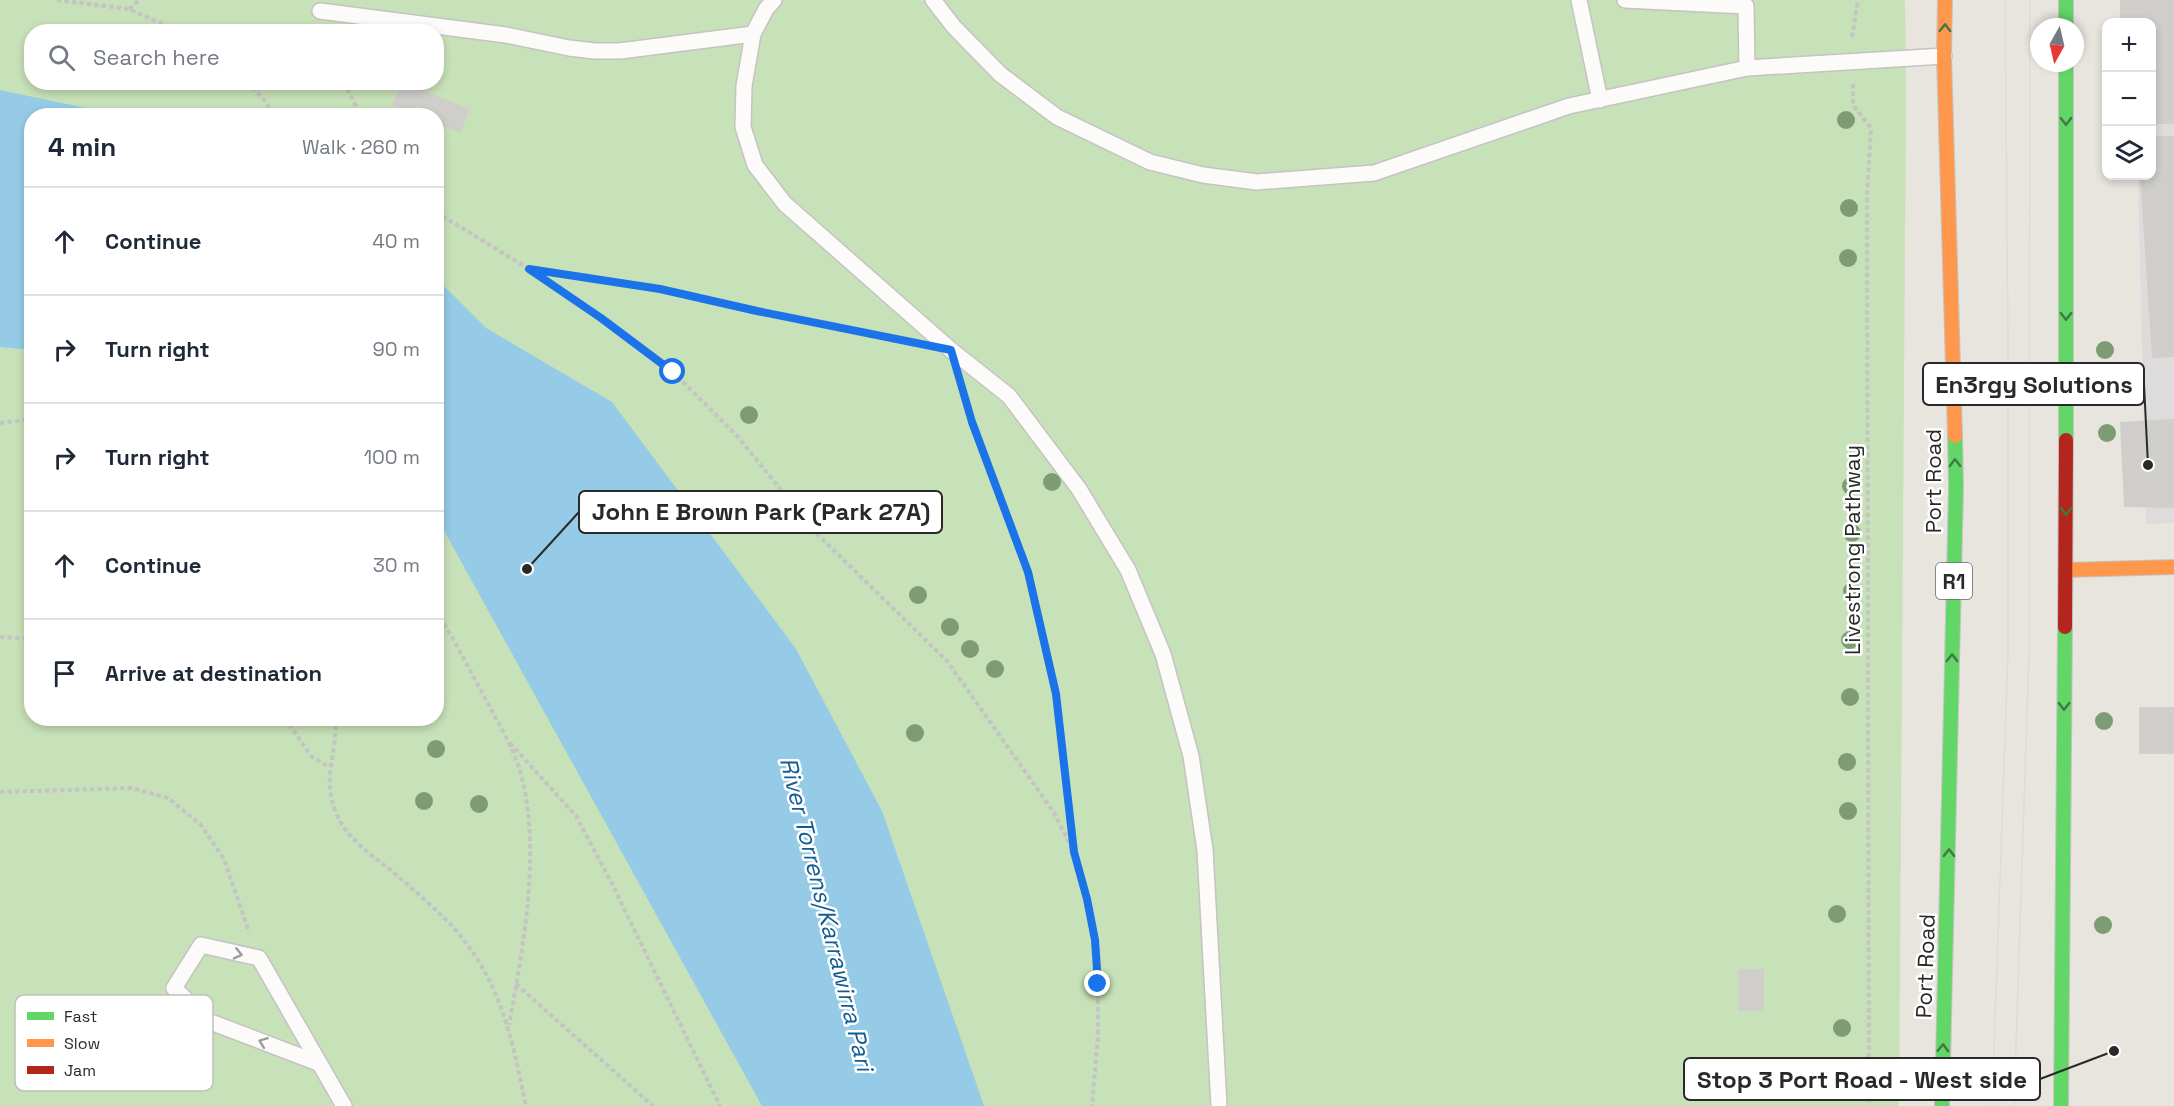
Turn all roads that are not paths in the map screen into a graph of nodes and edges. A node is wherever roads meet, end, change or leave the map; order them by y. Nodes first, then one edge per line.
1 (774, 0) edge
2 (933, 0) edge
3 (1579, 0) edge
4 (1625, 0) edge
5 (1945, 0) edge
6 (2066, 0) edge
7 (320, 10) dead end
8 (2066, 18) edge
9 (424, 24) edge
10 (444, 27) edge
11 (753, 34) junction
12 (1944, 57) junction
13 (1747, 68) junction
14 (2066, 72) edge
15 (1600, 100) junction
16 (2174, 567) edge
17 (2066, 570) junction
18 (181, 995) edge
19 (213, 1023) edge
20 (318, 1063) junction
21 (344, 1106) edge
22 (1219, 1106) edge
23 (1942, 1106) edge
24 (2061, 1106) edge

1 - 11 lane
2 - 15 lane
3 - 15 lane
4 - 13 lane
12 -> 5 main road, Port Road / R1
6 - 8 main road
7 - 9 lane
10 - 11 lane
11 - 22 lane
12 - 13 lane
23 -> 12 main road, Port Road / R1
13 - 15 lane
14 -> 17 main road
16 - 17 main road
17 -> 24 main road
18 -> 20 lane
20 -> 19 lane
20 - 21 lane

